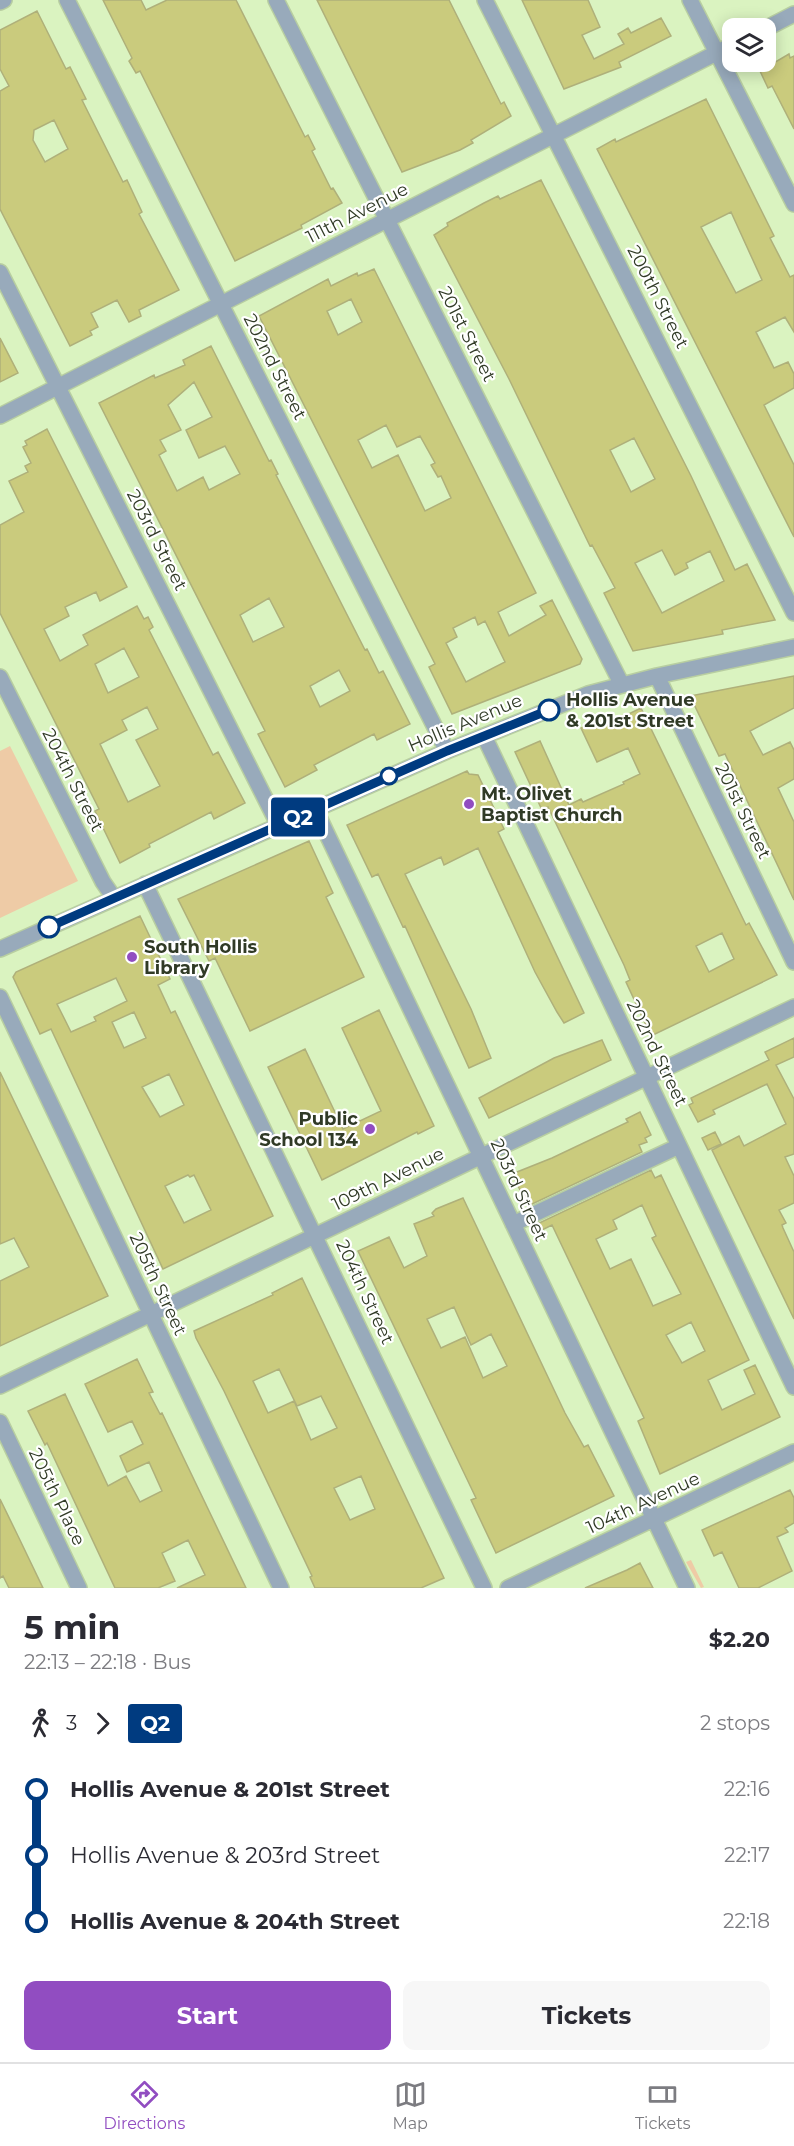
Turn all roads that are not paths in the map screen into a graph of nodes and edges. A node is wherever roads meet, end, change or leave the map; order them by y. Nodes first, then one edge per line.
1 (67, 0) edge
2 (276, 0) edge
3 (485, 0) edge
4 (690, 0) edge
5 (794, 14) edge
6 (776, 23) edge
7 (722, 50) edge
8 (717, 53) junction
9 (554, 135) junction
10 (794, 204) edge
11 (388, 220) junction
12 (0, 272) edge
13 (221, 305) junction
14 (58, 387) junction
15 (0, 416) edge
16 (794, 613) edge
17 (794, 647) edge
18 (657, 676) junction
19 (0, 678) edge
20 (622, 685) junction
21 (484, 736) junction
22 (447, 751) junction
23 (315, 809) junction
24 (279, 826) junction
25 (146, 885) junction
26 (114, 898) junction
27 (0, 949) edge
28 (794, 962) edge
29 (0, 997) edge
30 (794, 1007) edge
31 (646, 1076) junction
32 (680, 1146) junction
33 (480, 1155) junction
34 (513, 1224) junction
35 (316, 1235) junction
36 (150, 1313) junction
37 (0, 1386) edge
38 (794, 1387) edge
39 (0, 1422) edge
40 (794, 1452) edge
41 (654, 1520) junction
42 (79, 1588) edge
43 (281, 1588) edge
44 (484, 1588) edge
45 (508, 1588) edge
46 (687, 1588) edge

1 - 13 street, 202nd Street
2 - 11 street, 201st Street
3 - 9 street, 200th Street
4 - 8 street
5 - 6 street
7 - 8 street, 111th Avenue
8 - 9 street, 111th Avenue
8 - 10 street
9 - 11 street, 111th Avenue
9 - 16 street, 200th Street
11 - 13 street, 111th Avenue
11 - 20 street, 201st Street
12 - 14 street, 203rd Street
13 - 14 street, 111th Avenue
13 - 22 street, 202nd Street
14 - 15 street, 111th Avenue
14 - 24 street, 203rd Street
17 - 18 street, Hollis Avenue
18 - 20 street, Hollis Avenue
18 - 28 street, 201st Street
19 - 26 street, 204th Street
20 - 21 street, Hollis Avenue
21 - 22 street, Hollis Avenue
21 - 31 street, 202nd Street
22 - 23 street, Hollis Avenue
23 - 24 street, Hollis Avenue
23 - 33 street, 203rd Street
24 - 25 street, Hollis Avenue
25 - 26 street, Hollis Avenue
25 - 35 street, 204th Street
26 - 27 street, Hollis Avenue
29 - 36 street, 205th Street
30 - 31 street, 109th Avenue
31 - 32 street, 202nd Street
31 - 33 street, 109th Avenue
32 - 34 street
32 - 38 street, 202nd Street
33 - 34 street, 203rd Street
33 - 35 street, 109th Avenue
34 - 41 street, 203rd Street
35 - 36 street, 109th Avenue
35 - 44 street, 204th Street
36 - 37 street, 109th Avenue
36 - 43 street, 205th Street
39 - 42 street, 205th Place
40 - 41 street, 104th Avenue
41 - 45 street, 104th Avenue
41 - 46 street, 203rd Street

